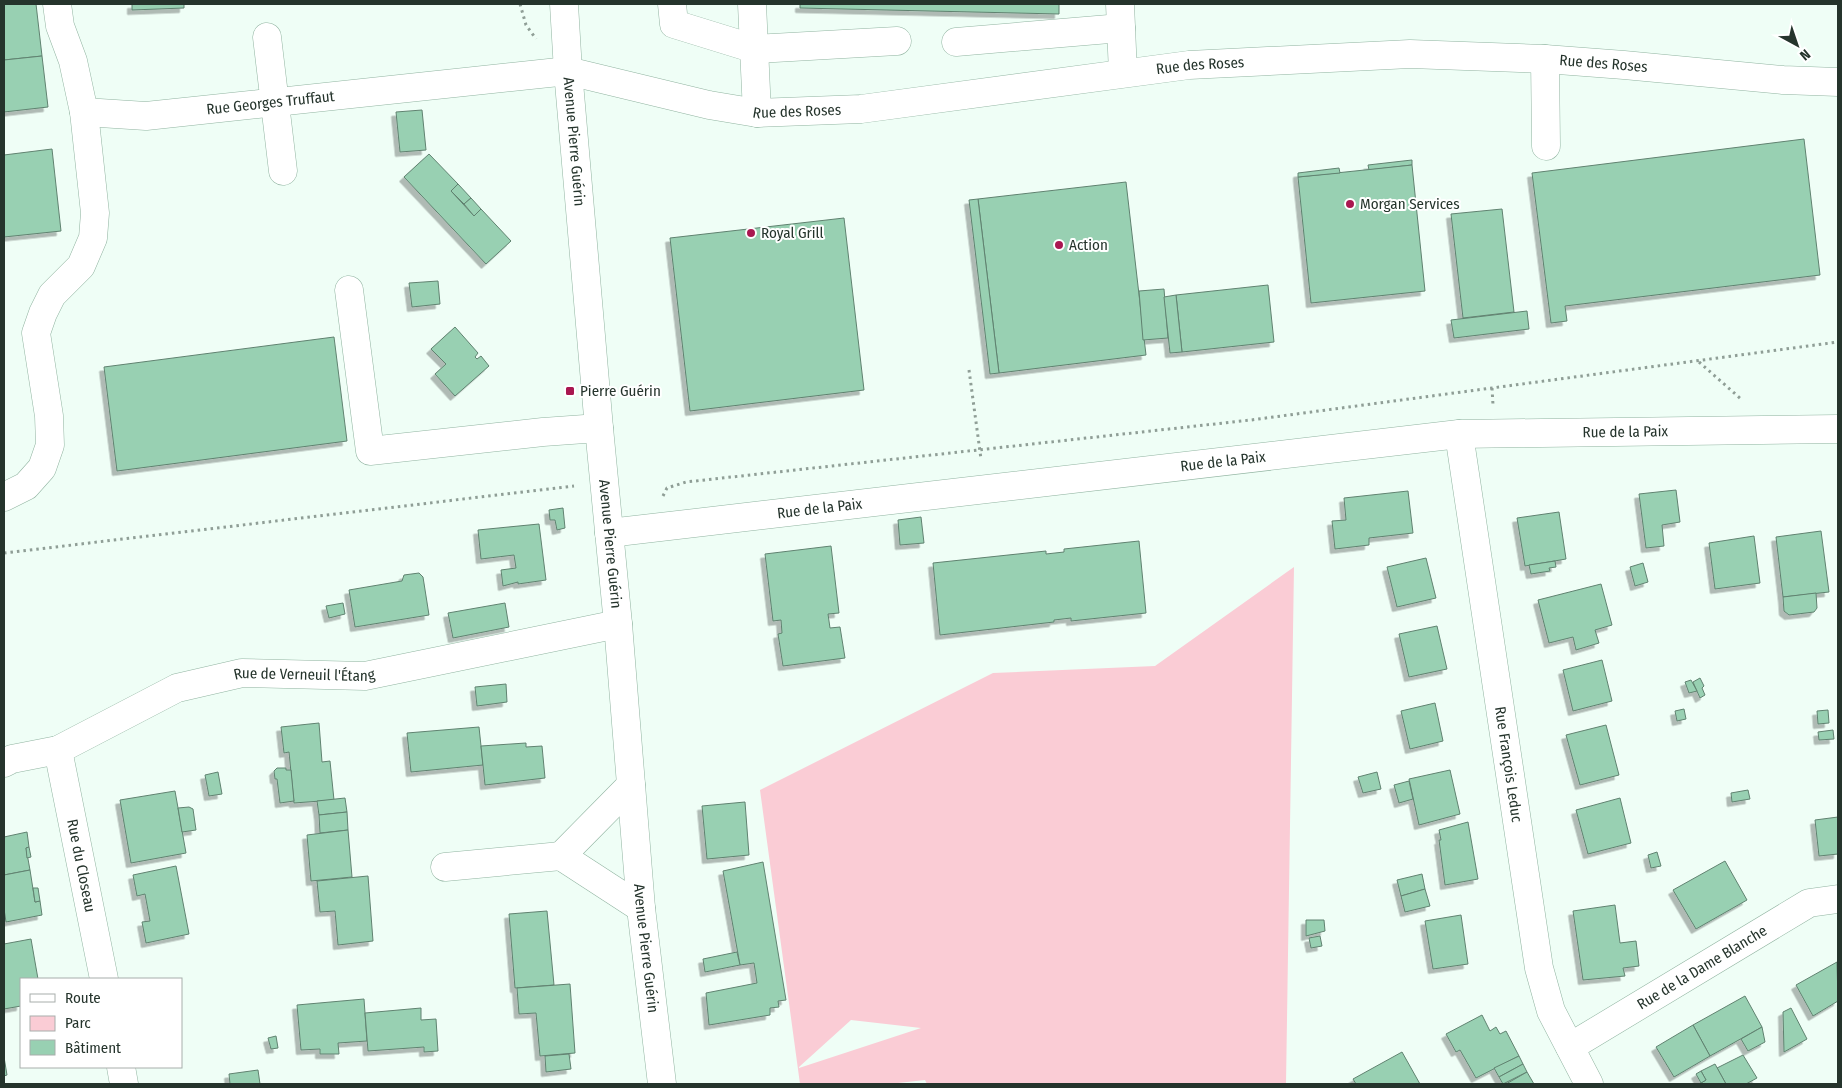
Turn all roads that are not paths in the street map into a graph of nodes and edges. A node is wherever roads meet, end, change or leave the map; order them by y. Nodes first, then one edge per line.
1 (57, 4) edge
2 (564, 4) edge
3 (672, 4) edge
4 (752, 4) edge
5 (1120, 16) edge
6 (267, 37) dead end
7 (897, 40) dead end
8 (956, 42) dead end
9 (754, 50) junction
10 (1545, 59) junction
11 (568, 71) junction
12 (1123, 73) junction
13 (1838, 82) edge
14 (275, 103) junction
15 (84, 112) junction
16 (757, 113) junction
17 (1546, 146) dead end
18 (282, 171) dead end
19 (349, 290) dead end
20 (599, 428) junction
21 (1838, 429) edge
22 (1459, 434) junction
23 (4, 497) edge
24 (609, 533) junction
25 (618, 624) junction
26 (58, 750) junction
27 (4, 763) edge
28 (631, 785) junction
29 (561, 856) junction
30 (445, 867) dead end
31 (1838, 899) edge
32 (641, 908) junction
33 (104, 978) edge
34 (1570, 1047) junction
35 (121, 1068) edge
36 (124, 1084) edge
37 (662, 1084) edge
38 (1589, 1084) edge

1 - 15 street
2 - 11 street, Avenue Pierre Guérin
3 - 9 street
4 - 9 street
5 - 8 street
5 - 12 street
6 - 14 street
7 - 9 street
9 - 16 street
10 - 12 street, Rue des Roses
10 - 13 street, Rue des Roses
10 - 17 street
11 - 14 street, Rue Georges Truffaut
11 - 16 street, Rue des Roses
11 - 20 street, Avenue Pierre Guérin
12 - 16 street, Rue des Roses
14 - 15 street, Rue Georges Truffaut
14 - 18 street
15 - 23 street
19 - 20 street
20 - 24 street, Avenue Pierre Guérin
21 - 22 street, Rue de la Paix
22 - 24 street, Rue de la Paix
22 - 34 street, Rue François Leduc
24 - 25 street, Avenue Pierre Guérin
25 - 26 street, Rue de Verneuil l'Étang
25 - 28 street, Avenue Pierre Guérin
26 - 27 street, Rue de Verneuil l'Étang
26 - 33 street, Rue du Closeau
28 - 29 street
28 - 32 street, Avenue Pierre Guérin
29 - 30 street
29 - 32 street
31 - 34 street, Rue de la Dame Blanche
32 - 37 street, Avenue Pierre Guérin
34 - 38 street, Rue François Leduc
35 - 36 street

